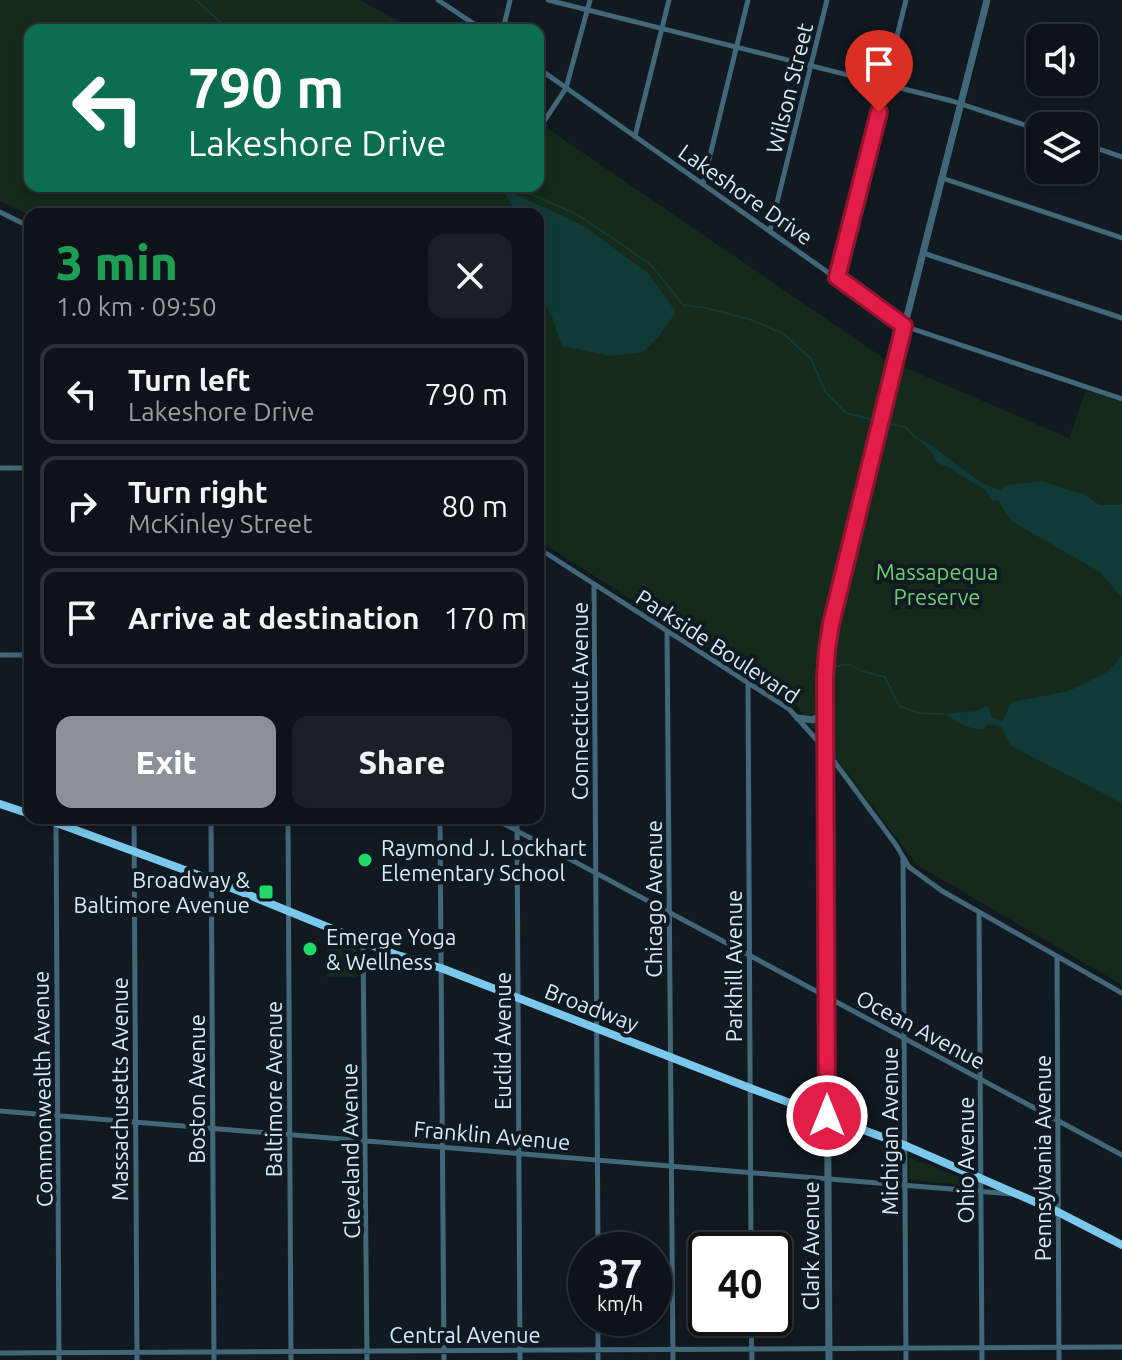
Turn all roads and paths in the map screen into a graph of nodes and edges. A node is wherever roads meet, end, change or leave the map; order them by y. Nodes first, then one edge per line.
1 (438, 0) edge
2 (510, 0) edge
3 (548, 0) edge
4 (590, 0) edge
5 (669, 0) edge
6 (748, 0) edge
7 (827, 0) edge
8 (906, 0) edge
9 (987, 0) edge
10 (587, 10) junction
11 (474, 24) edge
12 (504, 24) edge
13 (662, 28) junction
14 (736, 47) junction
15 (811, 65) junction
16 (544, 72) edge
17 (885, 84) junction
18 (566, 88) junction
19 (961, 104) junction
20 (545, 120) dead end
21 (1026, 125) edge
22 (635, 136) junction
23 (1098, 149) edge
24 (1122, 157) edge
25 (942, 178) junction
26 (703, 184) junction
27 (0, 212) edge
28 (24, 224) edge
29 (770, 231) junction
30 (1122, 238) edge
31 (923, 253) junction
32 (837, 277) junction
33 (1122, 318) edge
34 (904, 326) junction
35 (1122, 399) edge
36 (0, 468) edge
37 (24, 468) edge
38 (544, 552) edge
39 (594, 584) junction
40 (667, 631) junction
41 (0, 655) edge
42 (24, 655) edge
43 (748, 683) junction
44 (825, 713) junction
45 (798, 718) junction
46 (825, 749) junction
47 (0, 804) edge
48 (24, 812) edge
49 (56, 824) edge
50 (66, 824) edge
51 (134, 824) edge
52 (211, 824) edge
53 (288, 824) edge
54 (440, 824) edge
55 (504, 824) edge
56 (517, 824) edge
57 (517, 831) junction
58 (134, 850) junction
59 (903, 855) junction
60 (596, 873) junction
61 (212, 880) junction
62 (288, 911) junction
63 (979, 912) junction
64 (669, 914) junction
65 (363, 942) junction
66 (749, 955) junction
67 (1057, 956) junction
68 (441, 968) junction
69 (1122, 993) edge
70 (827, 997) junction
71 (518, 998) junction
72 (597, 1027) junction
73 (905, 1039) junction
74 (671, 1057) junction
75 (980, 1080) junction
76 (750, 1088) junction
77 (0, 1111) edge
78 (827, 1116) junction
79 (58, 1117) junction
80 (1059, 1121) junction
81 (136, 1123) junction
82 (213, 1129) junction
83 (289, 1135) junction
84 (367, 1141) junction
85 (904, 1145) junction
86 (442, 1147) junction
87 (519, 1153) junction
88 (1122, 1155) edge
89 (597, 1160) junction
90 (671, 1166) junction
91 (751, 1172) junction
92 (828, 1179) junction
93 (981, 1179) junction
94 (904, 1185) junction
95 (981, 1191) junction
96 (1018, 1195) junction
97 (1058, 1212) junction
98 (598, 1232) edge
99 (751, 1232) edge
100 (1122, 1245) edge
101 (598, 1336) edge
102 (752, 1336) edge
103 (1059, 1347) junction
104 (1122, 1347) edge
105 (828, 1348) junction
106 (905, 1348) junction
107 (982, 1348) junction
108 (673, 1349) junction
109 (752, 1349) junction
110 (520, 1350) junction
111 (598, 1350) junction
112 (291, 1351) junction
113 (367, 1351) junction
114 (444, 1351) junction
115 (137, 1352) junction
116 (214, 1352) junction
117 (0, 1353) edge
118 (59, 1356) edge
119 (137, 1360) edge
120 (214, 1360) edge
121 (291, 1360) edge
122 (367, 1360) edge
123 (444, 1360) edge
124 (520, 1360) edge
125 (598, 1360) edge
126 (673, 1360) edge
127 (752, 1360) edge
128 (829, 1360) edge
129 (906, 1360) edge
130 (982, 1360) edge
131 (1059, 1360) edge

1 - 11 street
2 - 12 street
3 - 10 street
4 - 10 street
5 - 13 street
6 - 14 street
7 - 15 street, Wilson Street
8 - 17 street
9 - 19 street, Clark Avenue
10 - 13 street
10 - 18 street
13 - 14 street
13 - 22 street
14 - 15 street
14 - 26 street
15 - 17 street
15 - 29 street, Wilson Street
16 - 18 street, Lakeshore Drive
17 - 19 street
17 - 32 street
18 - 20 street
18 - 22 street, Lakeshore Drive
19 - 21 street
19 - 25 street, Clark Avenue
22 - 26 street, Lakeshore Drive
23 - 24 street
25 - 30 street
25 - 31 street, Clark Avenue
26 - 29 street, Lakeshore Drive
27 - 28 street
29 - 32 street, Lakeshore Drive
31 - 33 street
31 - 34 street, Clark Avenue
32 - 34 street, Lakeshore Drive
34 - 35 street, Lakeshore Drive
34 - 44 street, Clark Avenue
36 - 37 street
38 - 39 street, Parkside Boulevard
39 - 40 street, Parkside Boulevard
39 - 60 street, Connecticut Avenue
40 - 43 street, Parkside Boulevard
40 - 64 street, Chicago Avenue
41 - 42 street
43 - 45 street, Parkside Boulevard
43 - 66 street, Parkhill Avenue
44 - 45 street
44 - 46 street, Clark Avenue
45 - 46 street, Parkside Boulevard
46 - 59 street, Parkside Boulevard
46 - 70 street, Clark Avenue
47 - 48 main road
49 - 79 street, Commonwealth Avenue
50 - 58 main road, Broadway
51 - 58 street, Massachusetts Avenue
52 - 61 street, Boston Avenue
53 - 62 street, Baltimore Avenue
54 - 68 street
55 - 57 street, Ocean Avenue
56 - 57 street, Euclid Avenue
57 - 60 street, Ocean Avenue
57 - 71 street, Euclid Avenue
58 - 61 main road, Broadway
58 - 81 street, Massachusetts Avenue
59 - 63 street, Parkside Boulevard
59 - 73 street, Michigan Avenue
60 - 64 street, Ocean Avenue
60 - 72 street, Connecticut Avenue
61 - 62 main road, Broadway
61 - 82 street, Boston Avenue
62 - 65 main road, Broadway
62 - 83 street, Baltimore Avenue
63 - 67 street, Parkside Boulevard
63 - 75 street, Ohio Avenue
64 - 66 street, Ocean Avenue
64 - 74 street, Chicago Avenue
65 - 68 main road, Broadway
65 - 84 street, Cleveland Avenue
66 - 70 street, Ocean Avenue
66 - 76 street, Parkhill Avenue
67 - 69 street, Parkside Boulevard
67 - 80 street, Pennsylvania Avenue
68 - 71 main road, Broadway
68 - 86 street
70 - 73 street, Ocean Avenue
70 - 78 street, Clark Avenue
71 - 72 main road, Broadway
71 - 87 street, Euclid Avenue
72 - 74 main road, Broadway
72 - 89 street, Connecticut Avenue
73 - 75 street, Ocean Avenue
73 - 85 street, Michigan Avenue
74 - 76 main road, Broadway
74 - 90 street, Chicago Avenue
75 - 80 street, Ocean Avenue
75 - 93 street, Ohio Avenue
76 - 78 main road, Broadway
76 - 91 street, Parkhill Avenue
77 - 79 street, Franklin Avenue
78 - 85 main road, Broadway
78 - 92 street, Clark Avenue
79 - 81 street, Franklin Avenue
79 - 118 street, Commonwealth Avenue
80 - 88 street, Ocean Avenue
80 - 97 street, Pennsylvania Avenue
81 - 82 street, Franklin Avenue
81 - 115 street, Massachusetts Avenue
82 - 83 street, Franklin Avenue
82 - 116 street, Boston Avenue
83 - 84 street, Franklin Avenue
83 - 112 street, Baltimore Avenue
84 - 86 street, Franklin Avenue
84 - 113 street, Cleveland Avenue
85 - 93 main road, Broadway
85 - 94 street, Michigan Avenue
86 - 87 street, Franklin Avenue
86 - 114 street
87 - 89 street, Franklin Avenue
87 - 110 street, Euclid Avenue
89 - 90 street, Franklin Avenue
89 - 98 street, Connecticut Avenue
90 - 91 street, Franklin Avenue
90 - 108 street, Chicago Avenue
91 - 92 street, Franklin Avenue
91 - 99 street, Parkhill Avenue
92 - 94 street, Franklin Avenue
92 - 105 street, Clark Avenue
93 - 95 street, Ohio Avenue
93 - 96 main road, Broadway
94 - 95 street, Franklin Avenue
94 - 106 street, Michigan Avenue
95 - 96 street, Franklin Avenue
95 - 107 street, Ohio Avenue
96 - 97 main road, Broadway
97 - 100 main road, Broadway
97 - 103 street, Pennsylvania Avenue
101 - 111 street
102 - 109 street
103 - 104 street, Central Avenue
103 - 107 street, Central Avenue
103 - 131 street, Pennsylvania Avenue
105 - 106 street, Central Avenue
105 - 109 street, Central Avenue
105 - 128 street, Clark Avenue
106 - 107 street, Central Avenue
106 - 129 street, Michigan Avenue
107 - 130 street, Ohio Avenue
108 - 109 street, Central Avenue
108 - 111 street, Central Avenue
108 - 126 street, Chicago Avenue
109 - 127 street
110 - 111 street, Central Avenue
110 - 114 street, Central Avenue
110 - 124 street, Euclid Avenue
111 - 125 street
112 - 113 street, Central Avenue
112 - 116 street, Central Avenue
112 - 121 street, Baltimore Avenue
113 - 114 street, Central Avenue
113 - 122 street, Cleveland Avenue
114 - 123 street
115 - 116 street, Central Avenue
115 - 118 street, Central Avenue
115 - 119 street, Massachusetts Avenue
116 - 120 street, Boston Avenue
117 - 118 street, Central Avenue

